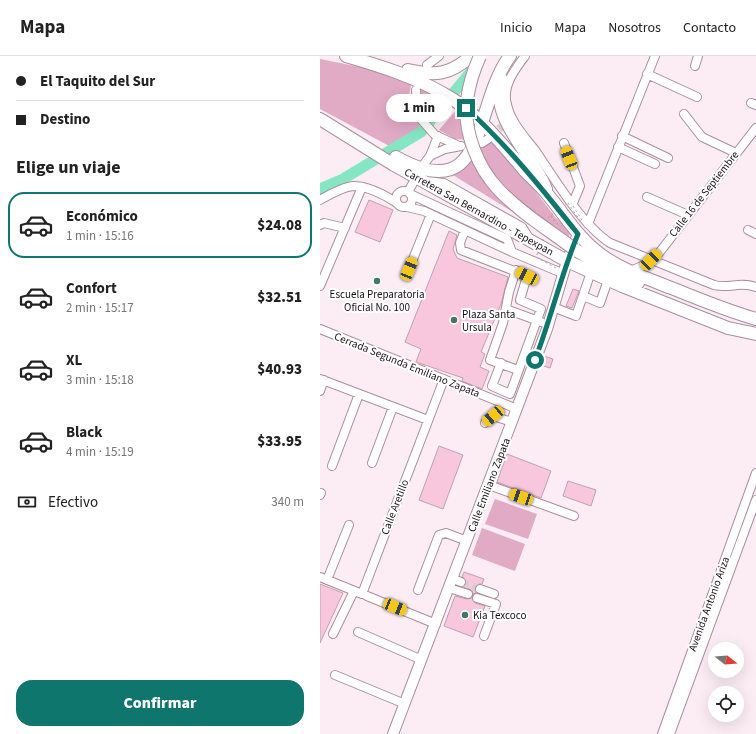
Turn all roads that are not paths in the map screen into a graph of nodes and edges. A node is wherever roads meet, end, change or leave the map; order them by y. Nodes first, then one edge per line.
1 (346, 56) edge
2 (439, 56) edge
3 (471, 56) edge
4 (480, 56) edge
5 (511, 56) edge
6 (525, 56) edge
7 (654, 56) edge
8 (698, 56) edge
9 (427, 65) dead end
10 (381, 66) junction
11 (695, 66) dead end
12 (647, 74) junction
13 (416, 90) dead end
14 (696, 97) dead end
15 (684, 114) dead end
16 (320, 119) edge
17 (481, 122) junction
18 (756, 128) edge
19 (436, 135) junction
20 (622, 136) junction
21 (753, 138) edge
22 (564, 143) dead end
23 (618, 147) junction
24 (736, 153) junction
25 (430, 156) junction
26 (668, 158) dead end
27 (398, 163) junction
28 (424, 164) dead end
29 (655, 164) dead end
30 (416, 181) junction
31 (362, 187) junction
32 (378, 193) junction
33 (408, 194) junction
34 (548, 194) junction
35 (648, 197) dead end
36 (320, 200) edge
37 (397, 203) junction
38 (573, 203) junction
39 (407, 207) junction
40 (427, 213) junction
41 (688, 215) junction
42 (461, 218) junction
43 (588, 224) junction
44 (320, 225) edge
45 (345, 228) junction
46 (461, 228) junction
47 (748, 230) dead end
48 (578, 234) junction
49 (756, 234) edge
50 (512, 252) junction
51 (651, 260) junction
52 (567, 261) junction
53 (409, 269) dead end
54 (516, 270) junction
55 (630, 271) junction
56 (591, 272) junction
57 (564, 274) junction
58 (608, 280) junction
59 (320, 286) edge
60 (756, 287) edge
61 (583, 296) junction
62 (552, 307) junction
63 (506, 309) junction
64 (756, 319) edge
65 (537, 321) junction
66 (548, 325) junction
67 (756, 327) edge
68 (320, 329) edge
69 (756, 334) edge
70 (501, 364) junction
71 (517, 373) junction
72 (322, 380) edge
73 (444, 380) junction
74 (528, 380) junction
75 (320, 391) edge
76 (359, 394) junction
77 (393, 407) junction
78 (517, 409) junction
79 (428, 420) junction
80 (512, 422) junction
81 (485, 423) dead end
82 (372, 463) dead end
83 (332, 466) dead end
84 (756, 473) edge
85 (489, 485) junction
86 (752, 494) edge
87 (756, 500) edge
88 (574, 516) dead end
89 (348, 525) dead end
90 (467, 541) junction
91 (323, 579) edge
92 (454, 583) junction
93 (480, 589) tunnel mouth
94 (418, 590) dead end
95 (361, 594) junction
96 (468, 594) dead end
97 (494, 594) dead end
98 (477, 598) tunnel mouth
99 (436, 624) junction
100 (358, 632) dead end
101 (333, 634) dead end
102 (484, 636) dead end
103 (422, 660) junction
104 (335, 675) dead end
105 (405, 704) junction
106 (394, 734) edge
107 (662, 734) edge
108 (670, 734) edge

1 - 10 highway
2 - 9 street
3 - 10 highway
4 - 67 highway, bridge
5 - 17 highway
5 - 34 highway
6 - 38 street
7 - 12 street
8 - 11 street
10 - 17 highway
12 - 14 street
12 - 20 street
13 - 19 street
15 - 24 street
16 - 27 highway, Carretera San Bernardino - Tepexpan
17 - 27 highway
17 - 34 highway
18 - 21 street, Calle 16 de Septiembre
19 - 25 street
19 - 25 street
20 - 23 street
20 - 26 street
21 - 24 street, Calle 16 de Septiembre
22 - 38 street
23 - 29 street
23 - 43 street
24 - 41 street, Calle 16 de Septiembre
25 - 28 street
27 - 30 highway, Carretera San Bernardino - Tepexpan
30 - 33 street
30 - 52 highway, Carretera San Bernardino - Tepexpan
31 - 32 street
31 - 36 street
31 - 45 street
32 - 33 street
32 - 37 street
33 - 37 street
33 - 39 street
33 - 40 street
33 - 42 street
34 - 48 highway
35 - 41 street
37 - 39 street
38 - 43 street
39 - 40 street
40 - 46 street
40 - 53 street
41 - 51 street, Calle 16 de Septiembre
42 - 46 street
42 - 50 street
43 - 51 street
44 - 45 street
45 - 59 street
46 - 50 street
46 - 54 street
47 - 49 street
48 - 52 main road, Calle Emiliano Zapata
48 - 55 highway
50 - 57 street
51 - 55 street, Calle 16 de Septiembre
51 - 60 street
52 - 56 highway, Carretera San Bernardino - Tepexpan
52 - 57 main road, Calle Emiliano Zapata
54 - 63 street
54 - 65 street
55 - 64 highway
56 - 58 highway, Carretera San Bernardino - Tepexpan
56 - 61 street
57 - 62 main road, Calle Emiliano Zapata
58 - 61 street
58 - 69 highway, Carretera San Bernardino - Tepexpan
61 - 62 street
62 - 66 main road, Calle Emiliano Zapata
63 - 65 street
63 - 70 street
65 - 66 street
65 - 71 street
66 - 74 main road, Calle Emiliano Zapata
68 - 73 street, Cerrada Segunda Emiliano Zapata
70 - 71 street
70 - 71 street
71 - 74 street
72 - 75 street
72 - 76 street
73 - 78 street, Cerrada Segunda Emiliano Zapata
73 - 79 street, Calle Aretillo
74 - 78 main road, Calle Emiliano Zapata
76 - 77 street
76 - 83 street
77 - 79 street
77 - 82 street
78 - 80 main road, Calle Emiliano Zapata
79 - 95 street, Calle Aretillo
80 - 81 street
80 - 85 main road, Calle Emiliano Zapata
84 - 86 street, Avenida Antonio Ariza
85 - 88 street
85 - 90 main road, Calle Emiliano Zapata
86 - 107 street, Avenida Antonio Ariza
87 - 108 street, Avenida Antonio Ariza
89 - 91 street
90 - 92 main road, Calle Emiliano Zapata
90 - 94 street
91 - 95 street
92 - 96 street
92 - 99 main road, Calle Emiliano Zapata
93 - 97 street
95 - 99 street
95 - 101 street, Calle Aretillo
98 - 102 street
99 - 103 main road, Calle Emiliano Zapata
100 - 103 street
103 - 105 main road, Calle Emiliano Zapata
104 - 105 street
105 - 106 main road, Calle Emiliano Zapata

